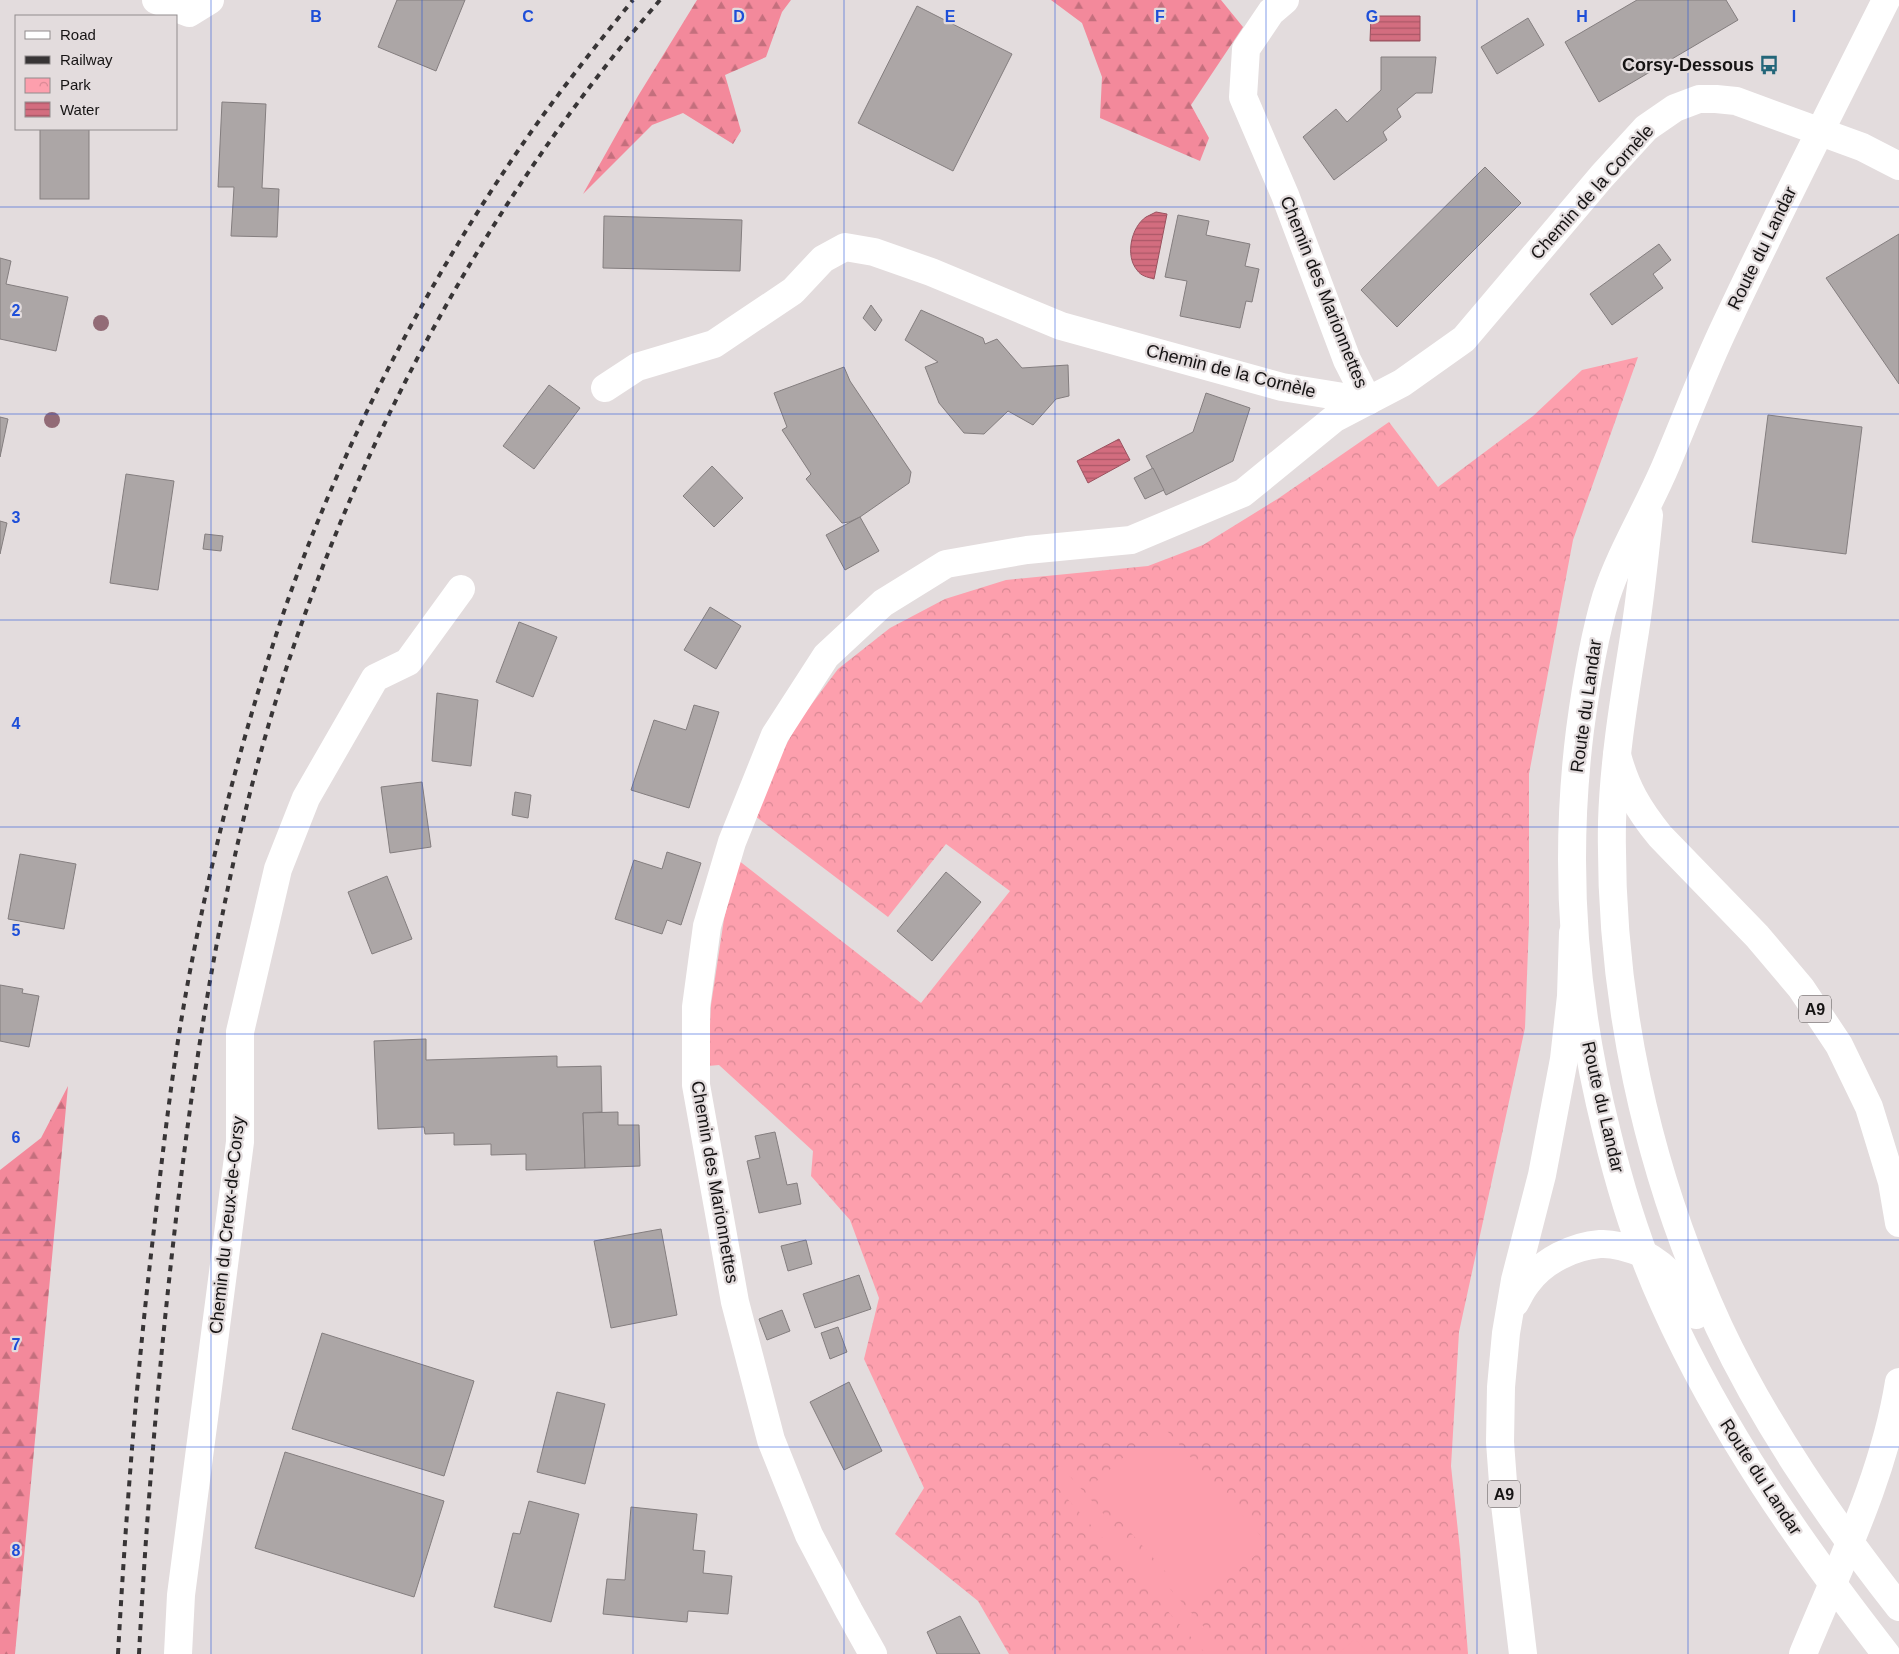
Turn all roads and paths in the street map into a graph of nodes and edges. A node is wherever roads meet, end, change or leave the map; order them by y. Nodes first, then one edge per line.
1 (156, 0) edge
2 (210, 0) edge
3 (1285, 0) edge
4 (1886, 0) edge
5 (1818, 132) junction
6 (1899, 166) edge
7 (605, 388) dead end
8 (1368, 400) junction
9 (1651, 501) junction
10 (460, 590) dead end
11 (1617, 754) junction
12 (1573, 933) junction
13 (1899, 1223) edge
14 (1642, 1253) junction
15 (1506, 1333) junction
16 (1899, 1382) edge
17 (1758, 1401) junction
18 (1899, 1606) edge
19 (178, 1654) edge
20 (874, 1654) edge
21 (1523, 1654) edge
22 (1803, 1654) edge
23 (1886, 1654) edge

1 - 2 main road
3 - 8 main road, Chemin des Marionnettes
4 - 5 main road, Route du Landar
5 - 6 main road, Chemin de la Cornèle
5 - 8 main road, Chemin de la Cornèle
5 - 9 main road, Route du Landar
7 - 8 main road, Chemin de la Cornèle
8 - 20 main road, Chemin des Marionnettes
9 - 11 main road, Route du Landar
9 - 12 main road, Route du Landar
10 - 19 main road, Chemin du Creux-de-Corsy
11 - 13 main road, A9
11 - 17 main road, Route du Landar
12 - 14 main road, Route du Landar
12 - 15 main road
14 - 15 main road, A9
14 - 17 main road
14 - 23 main road, Route du Landar
15 - 21 main road, A9
16 - 22 main road
17 - 18 main road, Route du Landar

